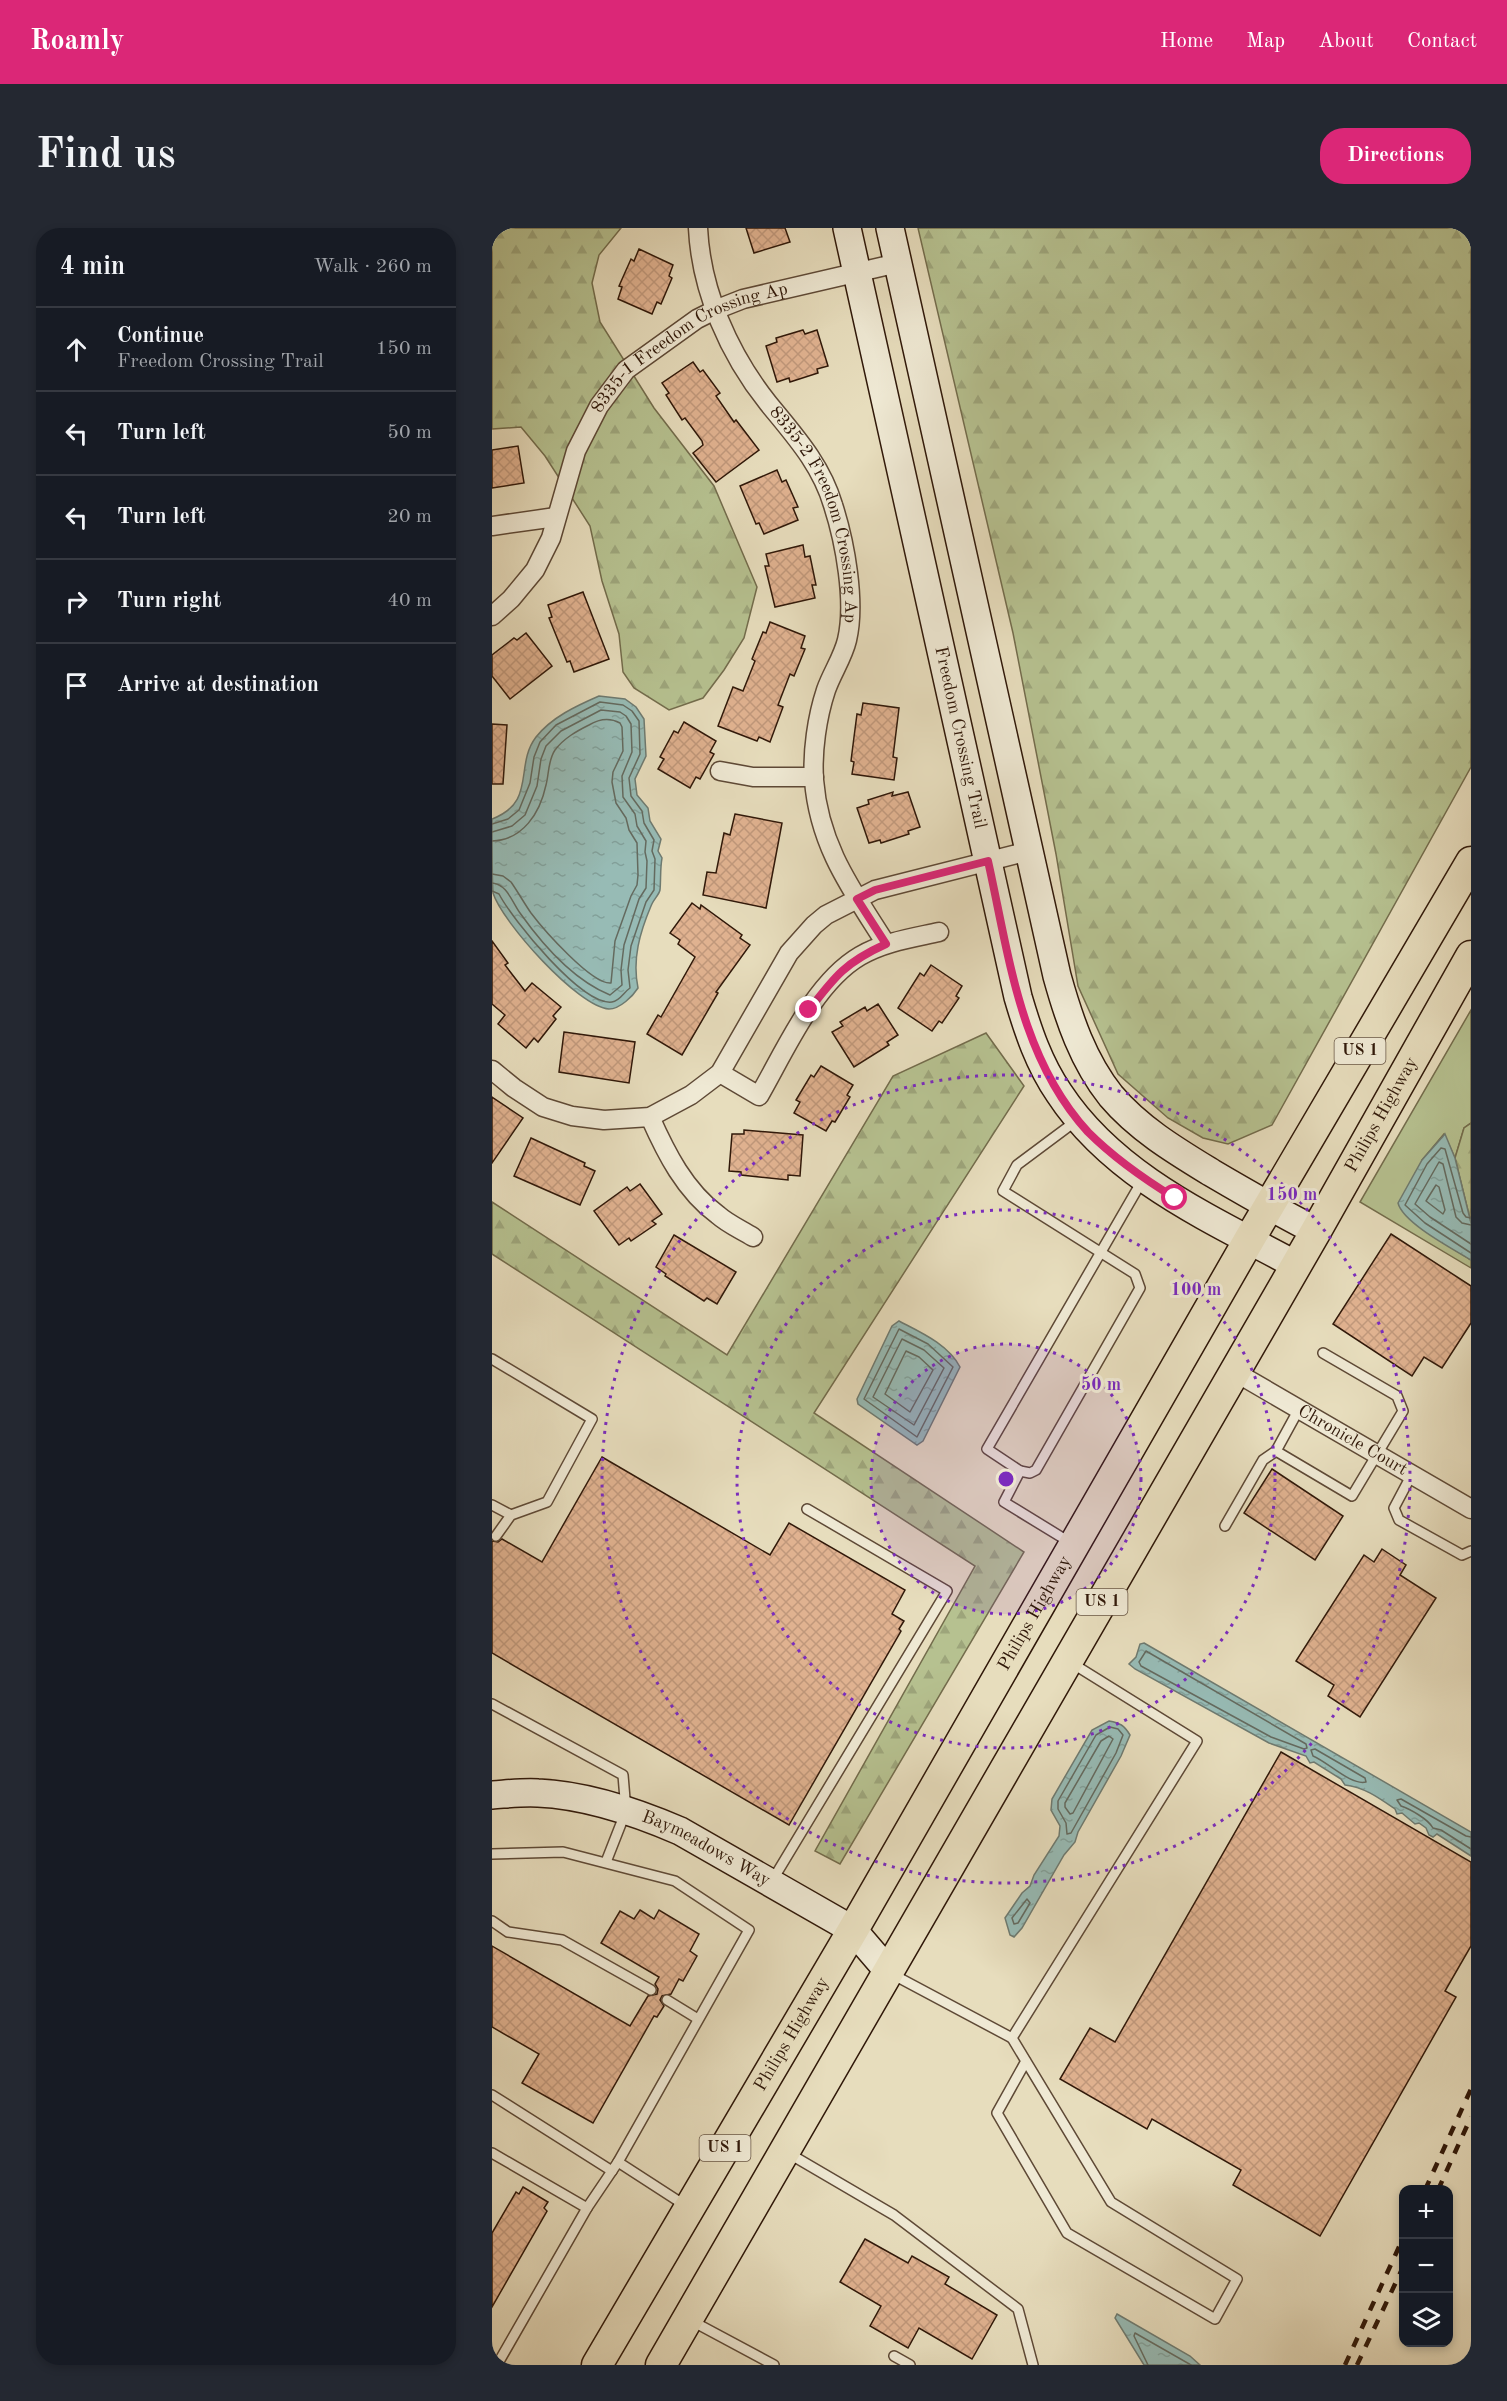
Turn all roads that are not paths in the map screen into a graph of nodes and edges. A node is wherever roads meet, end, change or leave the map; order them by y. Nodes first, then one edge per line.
1 (698, 228) edge
2 (847, 228) edge
3 (890, 228) edge
4 (898, 263) junction
5 (857, 273) junction
6 (715, 310) junction
7 (556, 517) junction
8 (492, 526) edge
9 (492, 616) edge
10 (720, 771) dead end
11 (814, 777) junction
12 (1029, 851) junction
13 (988, 861) junction
14 (1471, 862) edge
15 (857, 899) junction
16 (939, 932) dead end
17 (886, 944) junction
18 (1471, 956) edge
19 (492, 1070) edge
20 (720, 1073) junction
21 (1110, 1095) junction
22 (650, 1117) junction
23 (1078, 1120) junction
24 (1143, 1179) junction
25 (1269, 1206) junction
26 (1316, 1231) junction
27 (753, 1237) dead end
28 (1249, 1240) junction
29 (1100, 1250) junction
30 (1296, 1265) junction
31 (1323, 1353) dead end
32 (492, 1359) edge
33 (1235, 1372) junction
34 (1299, 1409) junction
35 (1276, 1451) junction
36 (1377, 1454) junction
37 (1020, 1471) junction
38 (1412, 1474) junction
39 (492, 1505) edge
40 (807, 1509) dead end
41 (1471, 1509) edge
42 (511, 1515) junction
43 (1225, 1527) dead end
44 (496, 1536) dead end
45 (1074, 1545) junction
46 (1467, 1553) edge
47 (1068, 1661) junction
48 (492, 1704) edge
49 (492, 1795) edge
50 (626, 1811) junction
51 (492, 1854) edge
52 (606, 1862) junction
53 (771, 1883) junction
54 (492, 1921) edge
55 (853, 1930) junction
56 (889, 1972) junction
57 (651, 1990) dead end
58 (667, 2000) dead end
59 (698, 2019) junction
60 (1012, 2038) junction
61 (1026, 2061) junction
62 (492, 2095) edge
63 (786, 2151) junction
64 (492, 2153) edge
65 (618, 2162) junction
66 (612, 2171) junction
67 (586, 2208) junction
68 (689, 2208) junction
69 (688, 2319) junction
70 (894, 2356) dead end
71 (496, 2365) edge
72 (597, 2365) edge
73 (661, 2365) edge
74 (774, 2365) edge
75 (910, 2365) edge
76 (1032, 2365) edge

1 - 6 street, 8335-2 Freedom Crossing Ap
2 - 5 street, Freedom Crossing Trail
3 - 4 street
4 - 5 street, 8335-1 Freedom Crossing Ap
4 - 12 street
5 - 6 street, 8335-1 Freedom Crossing Ap
5 - 13 street, Freedom Crossing Trail
6 - 7 street, 8335-1 Freedom Crossing Ap
6 - 11 street, 8335-2 Freedom Crossing Ap
7 - 8 street
7 - 9 street, 8335-1 Freedom Crossing Ap
10 - 11 street
11 - 15 street, 8335-2 Freedom Crossing Ap
12 - 13 street
12 - 21 street
13 - 15 street
13 - 23 street, Freedom Crossing Trail
14 - 25 main road, Philips Highway / US 1
15 - 17 street, 8335-2 Freedom Crossing Ap
15 - 20 street
16 - 17 street
17 - 20 street
18 - 26 main road, Philips Highway / US 1
19 - 22 street
20 - 22 street
21 - 23 street
21 - 25 street
22 - 27 street
23 - 24 street, Freedom Crossing Trail
23 - 29 lane
24 - 28 street, Freedom Crossing Trail
24 - 29 lane
25 - 26 street
25 - 28 main road, Philips Highway / US 1
26 - 30 main road, Philips Highway / US 1
28 - 30 street, Freedom Crossing Trail
28 - 45 main road, Philips Highway / US 1
29 - 37 lane
29 - 37 lane
30 - 33 main road, Philips Highway / US 1
31 - 36 lane
32 - 42 lane
33 - 34 street, Chronicle Court
33 - 47 main road, Philips Highway / US 1
34 - 35 lane
34 - 36 street, Chronicle Court
35 - 36 lane
35 - 43 lane
36 - 38 street, Chronicle Court
37 - 45 lane
38 - 41 street, Chronicle Court
38 - 46 lane
39 - 42 lane
40 - 53 lane
42 - 44 lane
45 - 55 main road, Philips Highway / US 1
47 - 56 main road, Philips Highway / US 1
47 - 60 lane
48 - 50 lane
49 - 50 street, Baymeadows Way
50 - 52 lane
50 - 53 street, Baymeadows Way
51 - 52 lane
52 - 59 lane
53 - 55 street, Baymeadows Way
54 - 57 lane
55 - 56 street, Baymeadows Way
55 - 68 main road, Philips Highway / US 1
56 - 60 lane
56 - 63 main road, Philips Highway / US 1
58 - 59 lane
59 - 65 lane
60 - 61 lane
61 - 61 lane
62 - 66 lane
63 - 69 main road, Philips Highway / US 1
63 - 76 lane
64 - 67 lane
65 - 66 lane
65 - 68 lane
66 - 67 lane
67 - 71 lane
68 - 72 main road, Philips Highway / US 1
69 - 73 main road, Philips Highway / US 1
69 - 74 lane
70 - 75 lane

